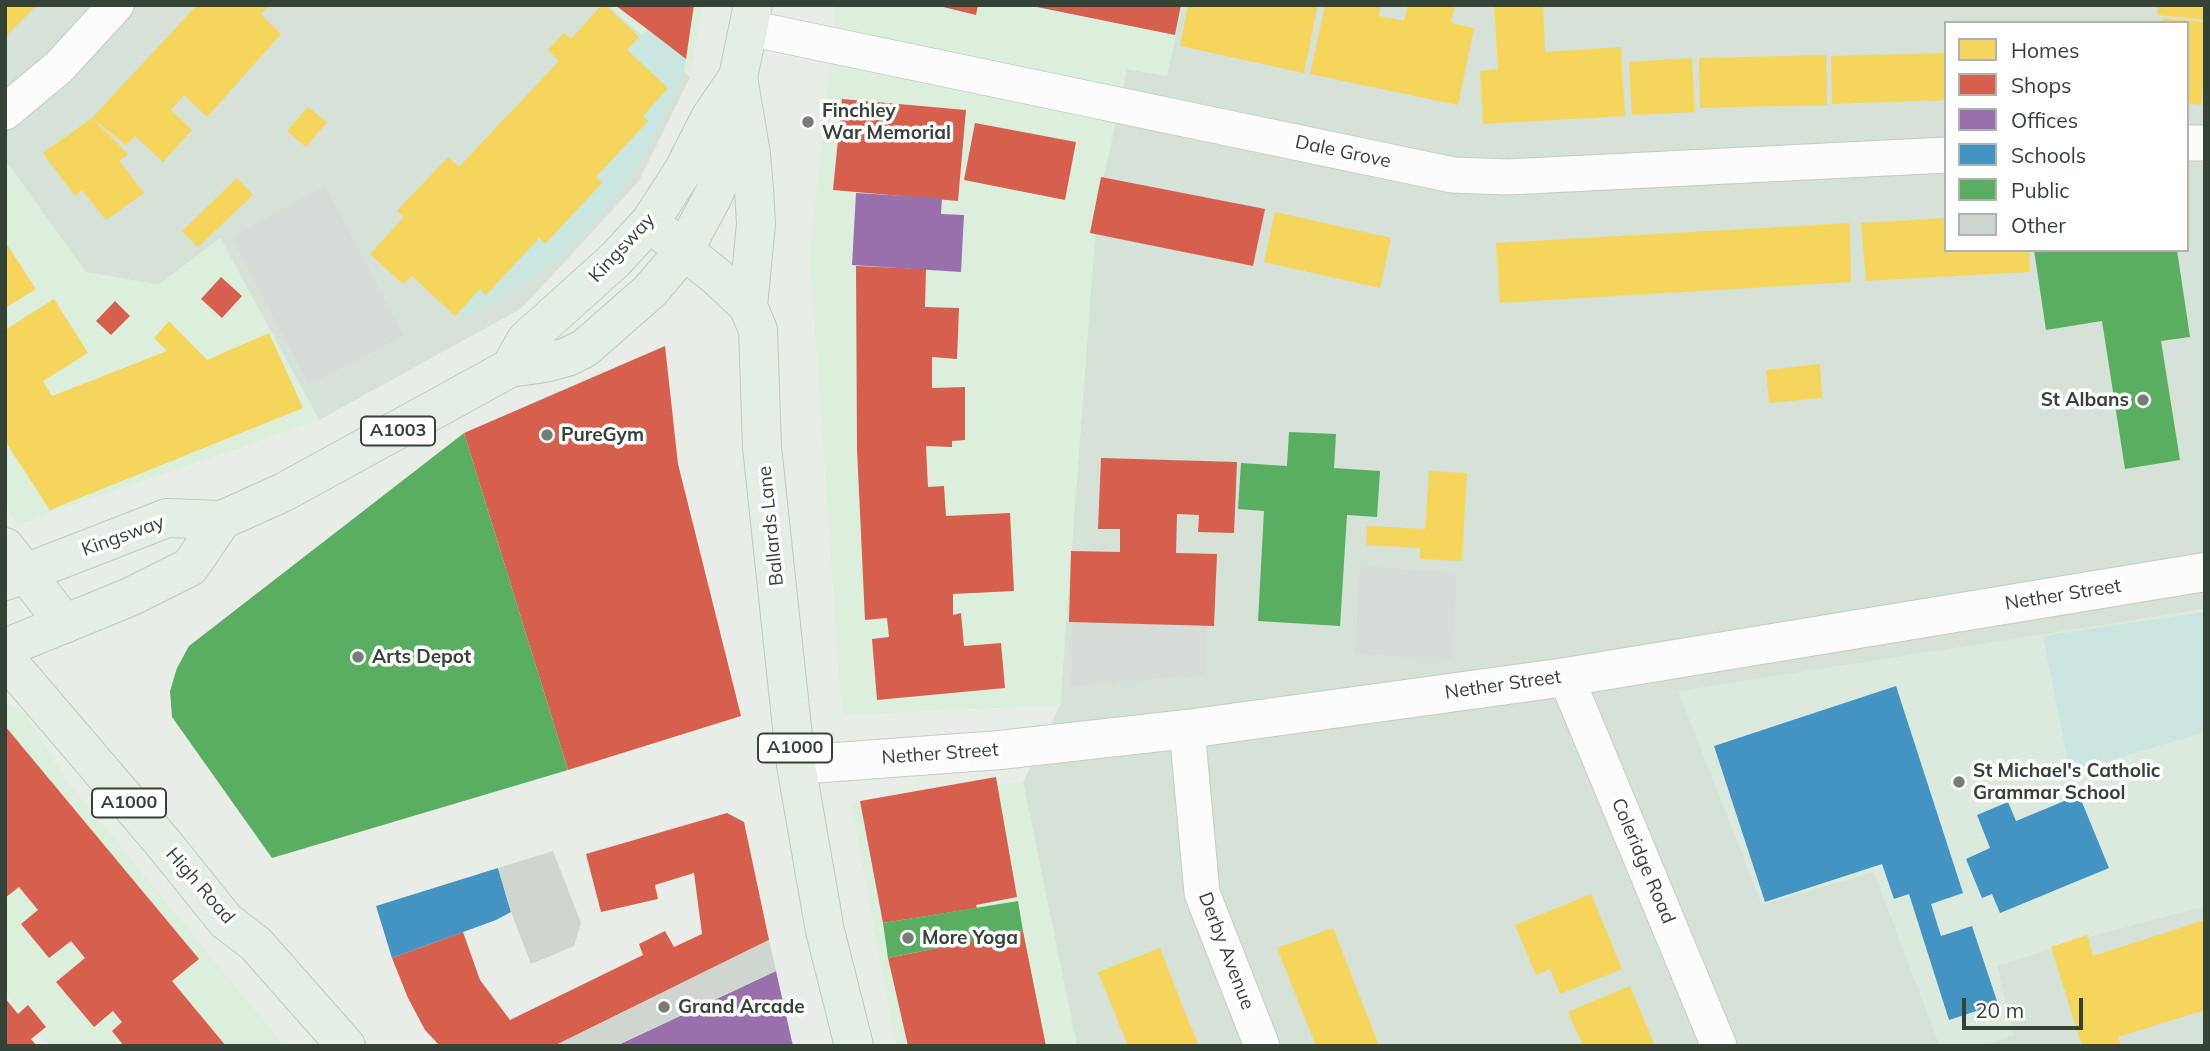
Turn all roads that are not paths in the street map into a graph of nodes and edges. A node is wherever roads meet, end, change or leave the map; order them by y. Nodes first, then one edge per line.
1 (116, 5) edge
2 (751, 17) edge
3 (740, 93) junction
4 (5, 112) edge
5 (1944, 155) edge
6 (650, 222) junction
7 (683, 252) junction
8 (748, 306) junction
9 (510, 368) junction
10 (222, 520) junction
11 (12, 567) edge
12 (2205, 572) edge
13 (65, 624) junction
14 (5, 648) edge
15 (5, 658) edge
16 (1566, 677) junction
17 (1187, 729) junction
18 (796, 765) junction
19 (345, 1046) edge
20 (854, 1046) edge
21 (1262, 1046) edge
22 (1719, 1046) edge

1 - 4 street
2 - 3 main road, Ballards Lane
2 - 5 street, Dale Grove
3 - 6 main road, Kingsway
3 - 7 main road, Kingsway / A1003
3 - 8 main road, Ballards Lane / A1000
6 - 7 main road, A1000
6 - 9 main road, Kingsway
7 - 8 main road, A1000
7 - 9 main road, Kingsway / A1003
8 - 18 main road, Ballards Lane / A1000
9 - 10 main road, Kingsway / A1003
10 - 11 main road, Kingsway
10 - 13 main road
11 - 13 main road
12 - 16 street, Nether Street
13 - 14 main road
15 - 19 main road, High Road / A1000
16 - 17 street, Nether Street
16 - 22 street, Coleridge Road
17 - 18 street, Nether Street
17 - 21 street, Derby Avenue
18 - 20 main road, Ballards Lane / A1000

